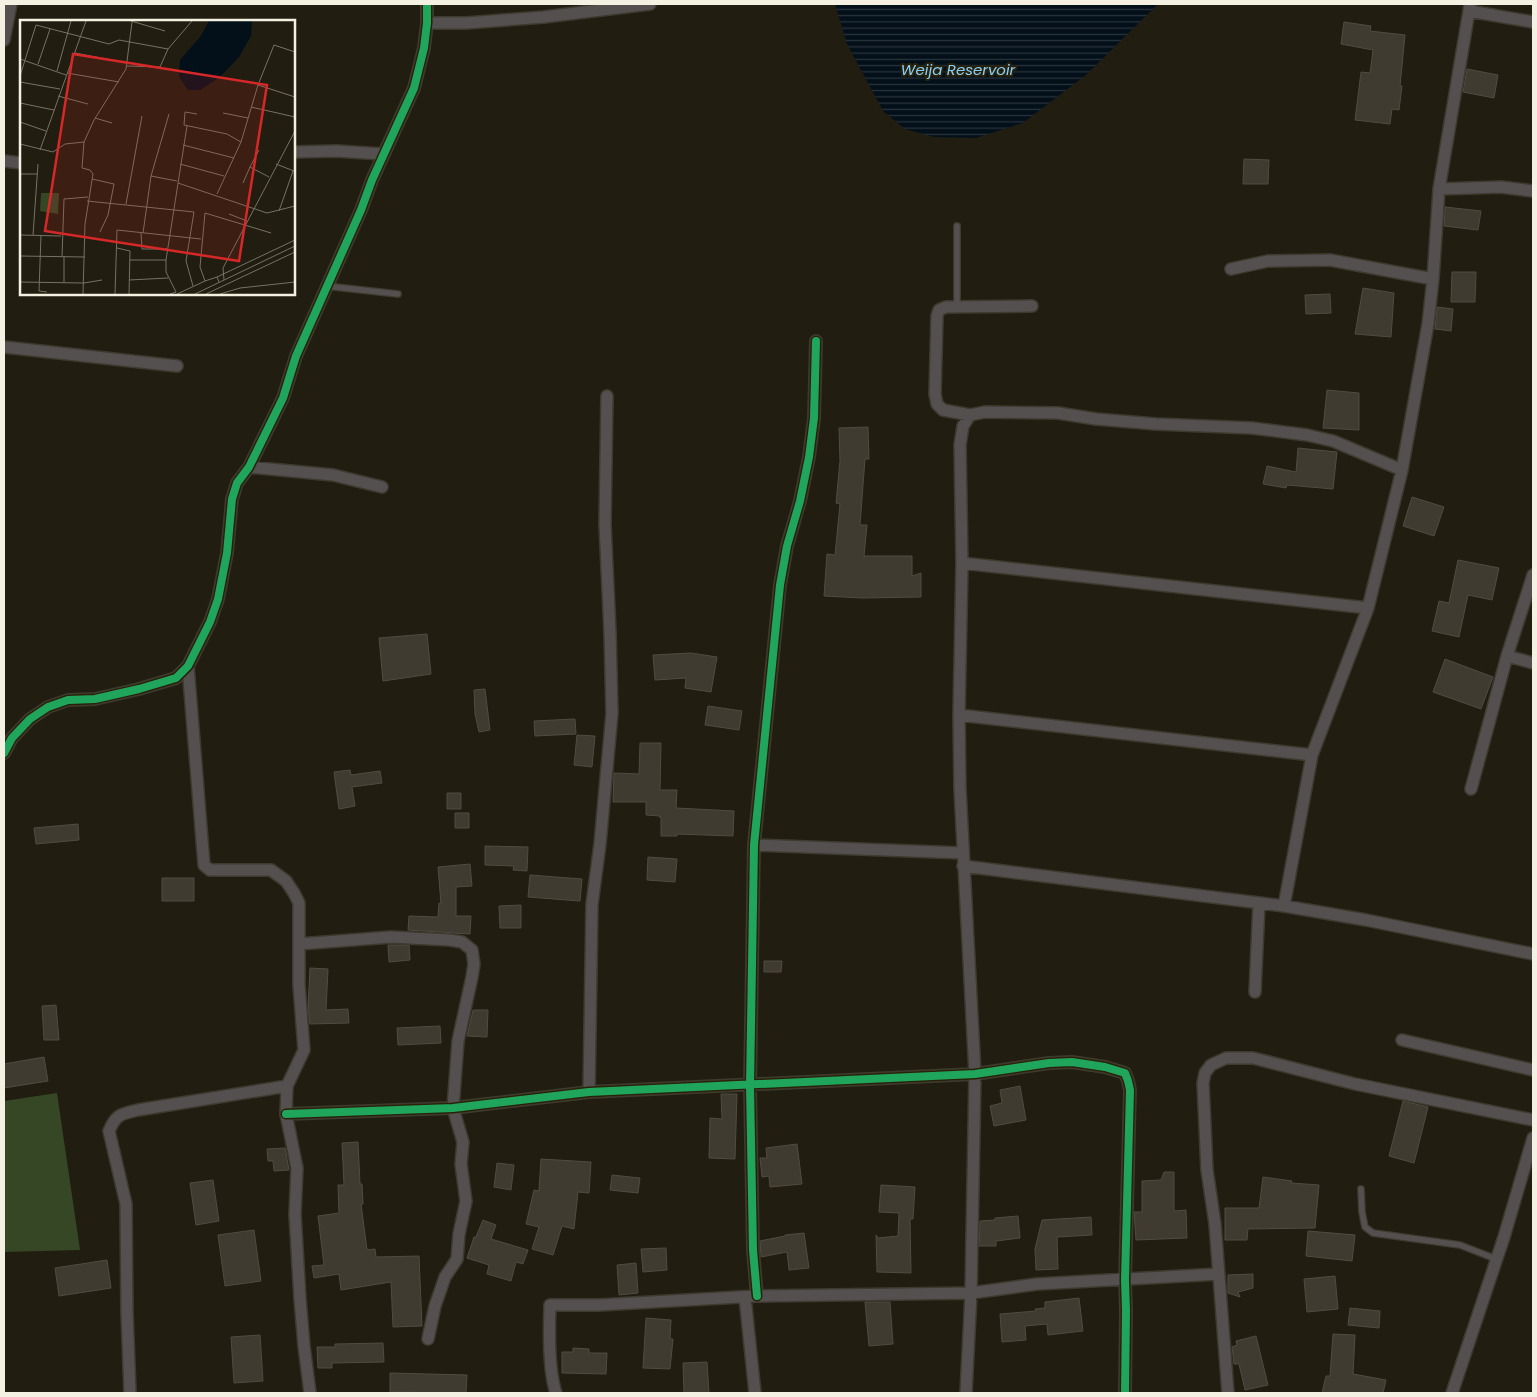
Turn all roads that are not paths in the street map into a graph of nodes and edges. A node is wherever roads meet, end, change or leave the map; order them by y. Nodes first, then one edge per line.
1 (11, 4) edge
2 (427, 4) edge
3 (650, 4) edge
4 (1469, 8) edge
5 (1533, 22) edge
6 (427, 23) junction
7 (4, 40) edge
8 (295, 152) edge
9 (383, 154) junction
10 (4, 161) edge
11 (20, 163) edge
12 (1439, 189) junction
13 (1533, 190) edge
14 (956, 226) dead end
15 (1231, 269) dead end
16 (1432, 279) junction
17 (326, 286) junction
18 (398, 294) dead end
19 (1032, 306) dead end
20 (956, 307) junction
21 (816, 342) dead end
22 (4, 347) edge
23 (177, 366) dead end
24 (608, 396) dead end
25 (970, 415) junction
26 (249, 467) junction
27 (1402, 470) junction
28 (382, 487) dead end
29 (962, 563) junction
30 (1533, 575) edge
31 (1368, 608) junction
32 (1506, 656) junction
33 (1533, 663) edge
34 (188, 666) junction
35 (959, 715) junction
36 (4, 753) edge
37 (1312, 755) junction
38 (1471, 789) dead end
39 (754, 845) junction
40 (963, 853) junction
41 (963, 866) junction
42 (1259, 903) junction
43 (1284, 906) junction
44 (299, 944) junction
45 (1533, 954) edge
46 (1255, 992) dead end
47 (1402, 1040) dead end
48 (1533, 1070) edge
49 (975, 1074) junction
50 (287, 1086) junction
51 (750, 1086) junction
52 (589, 1092) junction
53 (453, 1108) junction
54 (286, 1114) junction
55 (1533, 1120) edge
56 (1533, 1138) edge
57 (1361, 1189) dead end
58 (1496, 1259) junction
59 (1219, 1274) junction
60 (1126, 1280) junction
61 (971, 1293) junction
62 (751, 1296) junction
63 (428, 1339) dead end
64 (130, 1393) edge
65 (310, 1393) edge
66 (556, 1393) edge
67 (756, 1393) edge
68 (964, 1393) edge
69 (1125, 1393) edge
70 (1228, 1393) edge
71 (1452, 1393) edge

1 - 7 street
2 - 6 street
3 - 6 street
4 - 5 street
4 - 12 street
6 - 9 street
8 - 9 street
9 - 17 street
10 - 11 street
12 - 13 street
12 - 16 street
14 - 20 lane
15 - 16 street
16 - 27 street
17 - 18 lane
17 - 26 street
19 - 20 street
20 - 25 street
21 - 39 street
22 - 23 street
24 - 52 street
25 - 27 street
25 - 29 street
26 - 28 street
26 - 34 street
27 - 31 street
29 - 31 street
29 - 35 street
30 - 32 street
31 - 37 street
32 - 33 street
32 - 38 street
34 - 36 street
34 - 44 street
35 - 37 street
35 - 40 street
37 - 43 street
39 - 40 street
39 - 51 street
40 - 41 street
41 - 42 street
41 - 49 street
42 - 43 street
42 - 46 street
43 - 45 street
44 - 50 street
44 - 53 street
47 - 48 street
49 - 51 street
49 - 60 street
49 - 61 street
50 - 54 street
50 - 64 street
51 - 52 street
51 - 62 street
52 - 53 street
53 - 54 street
53 - 63 street
54 - 65 street
55 - 59 street
56 - 58 street
57 - 58 lane
58 - 71 street
59 - 60 street
59 - 70 street
60 - 61 street
60 - 69 street
61 - 62 street
61 - 68 street
62 - 66 street
62 - 67 street

